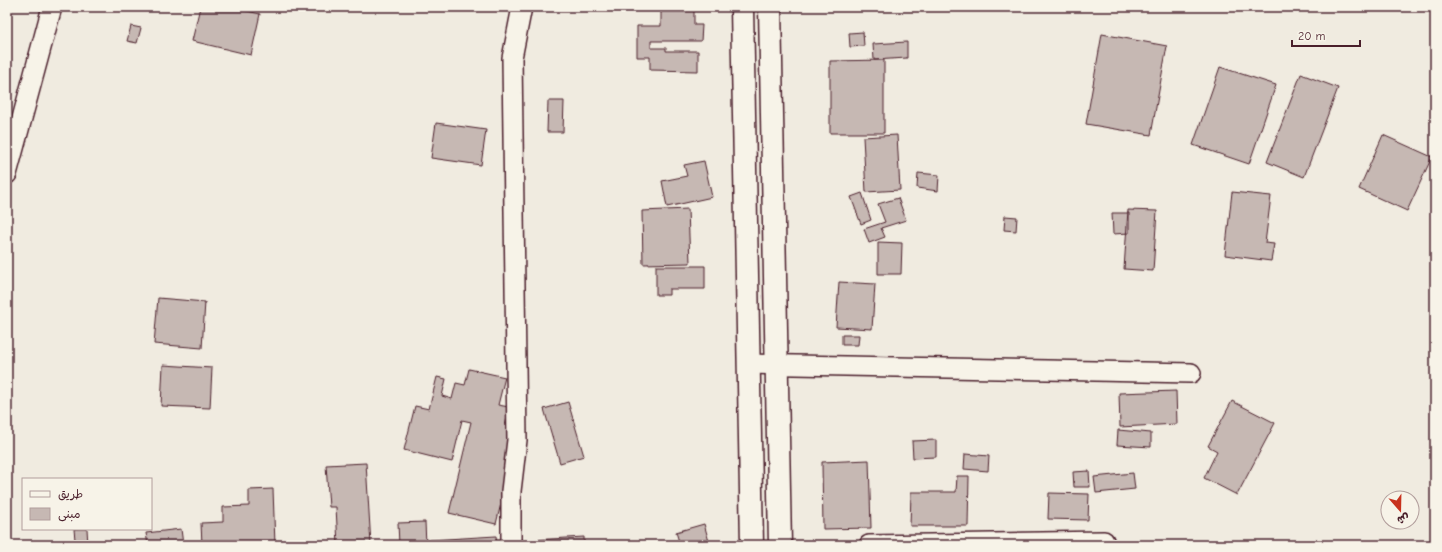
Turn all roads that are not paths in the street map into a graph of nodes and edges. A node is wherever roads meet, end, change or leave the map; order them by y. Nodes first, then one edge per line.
1 (52, 7) edge
2 (522, 7) edge
3 (742, 7) edge
4 (770, 7) edge
5 (7, 174) edge
6 (748, 364) junction
7 (777, 365) junction
8 (1191, 373) dead end
9 (1104, 541) dead end
10 (511, 545) edge
11 (752, 545) edge
12 (780, 545) edge
13 (869, 545) edge

1 - 5 street
2 - 10 street
3 - 6 main road
4 - 7 main road
6 - 7 street
6 - 11 main road
7 - 8 street
7 - 12 main road
9 - 13 street

